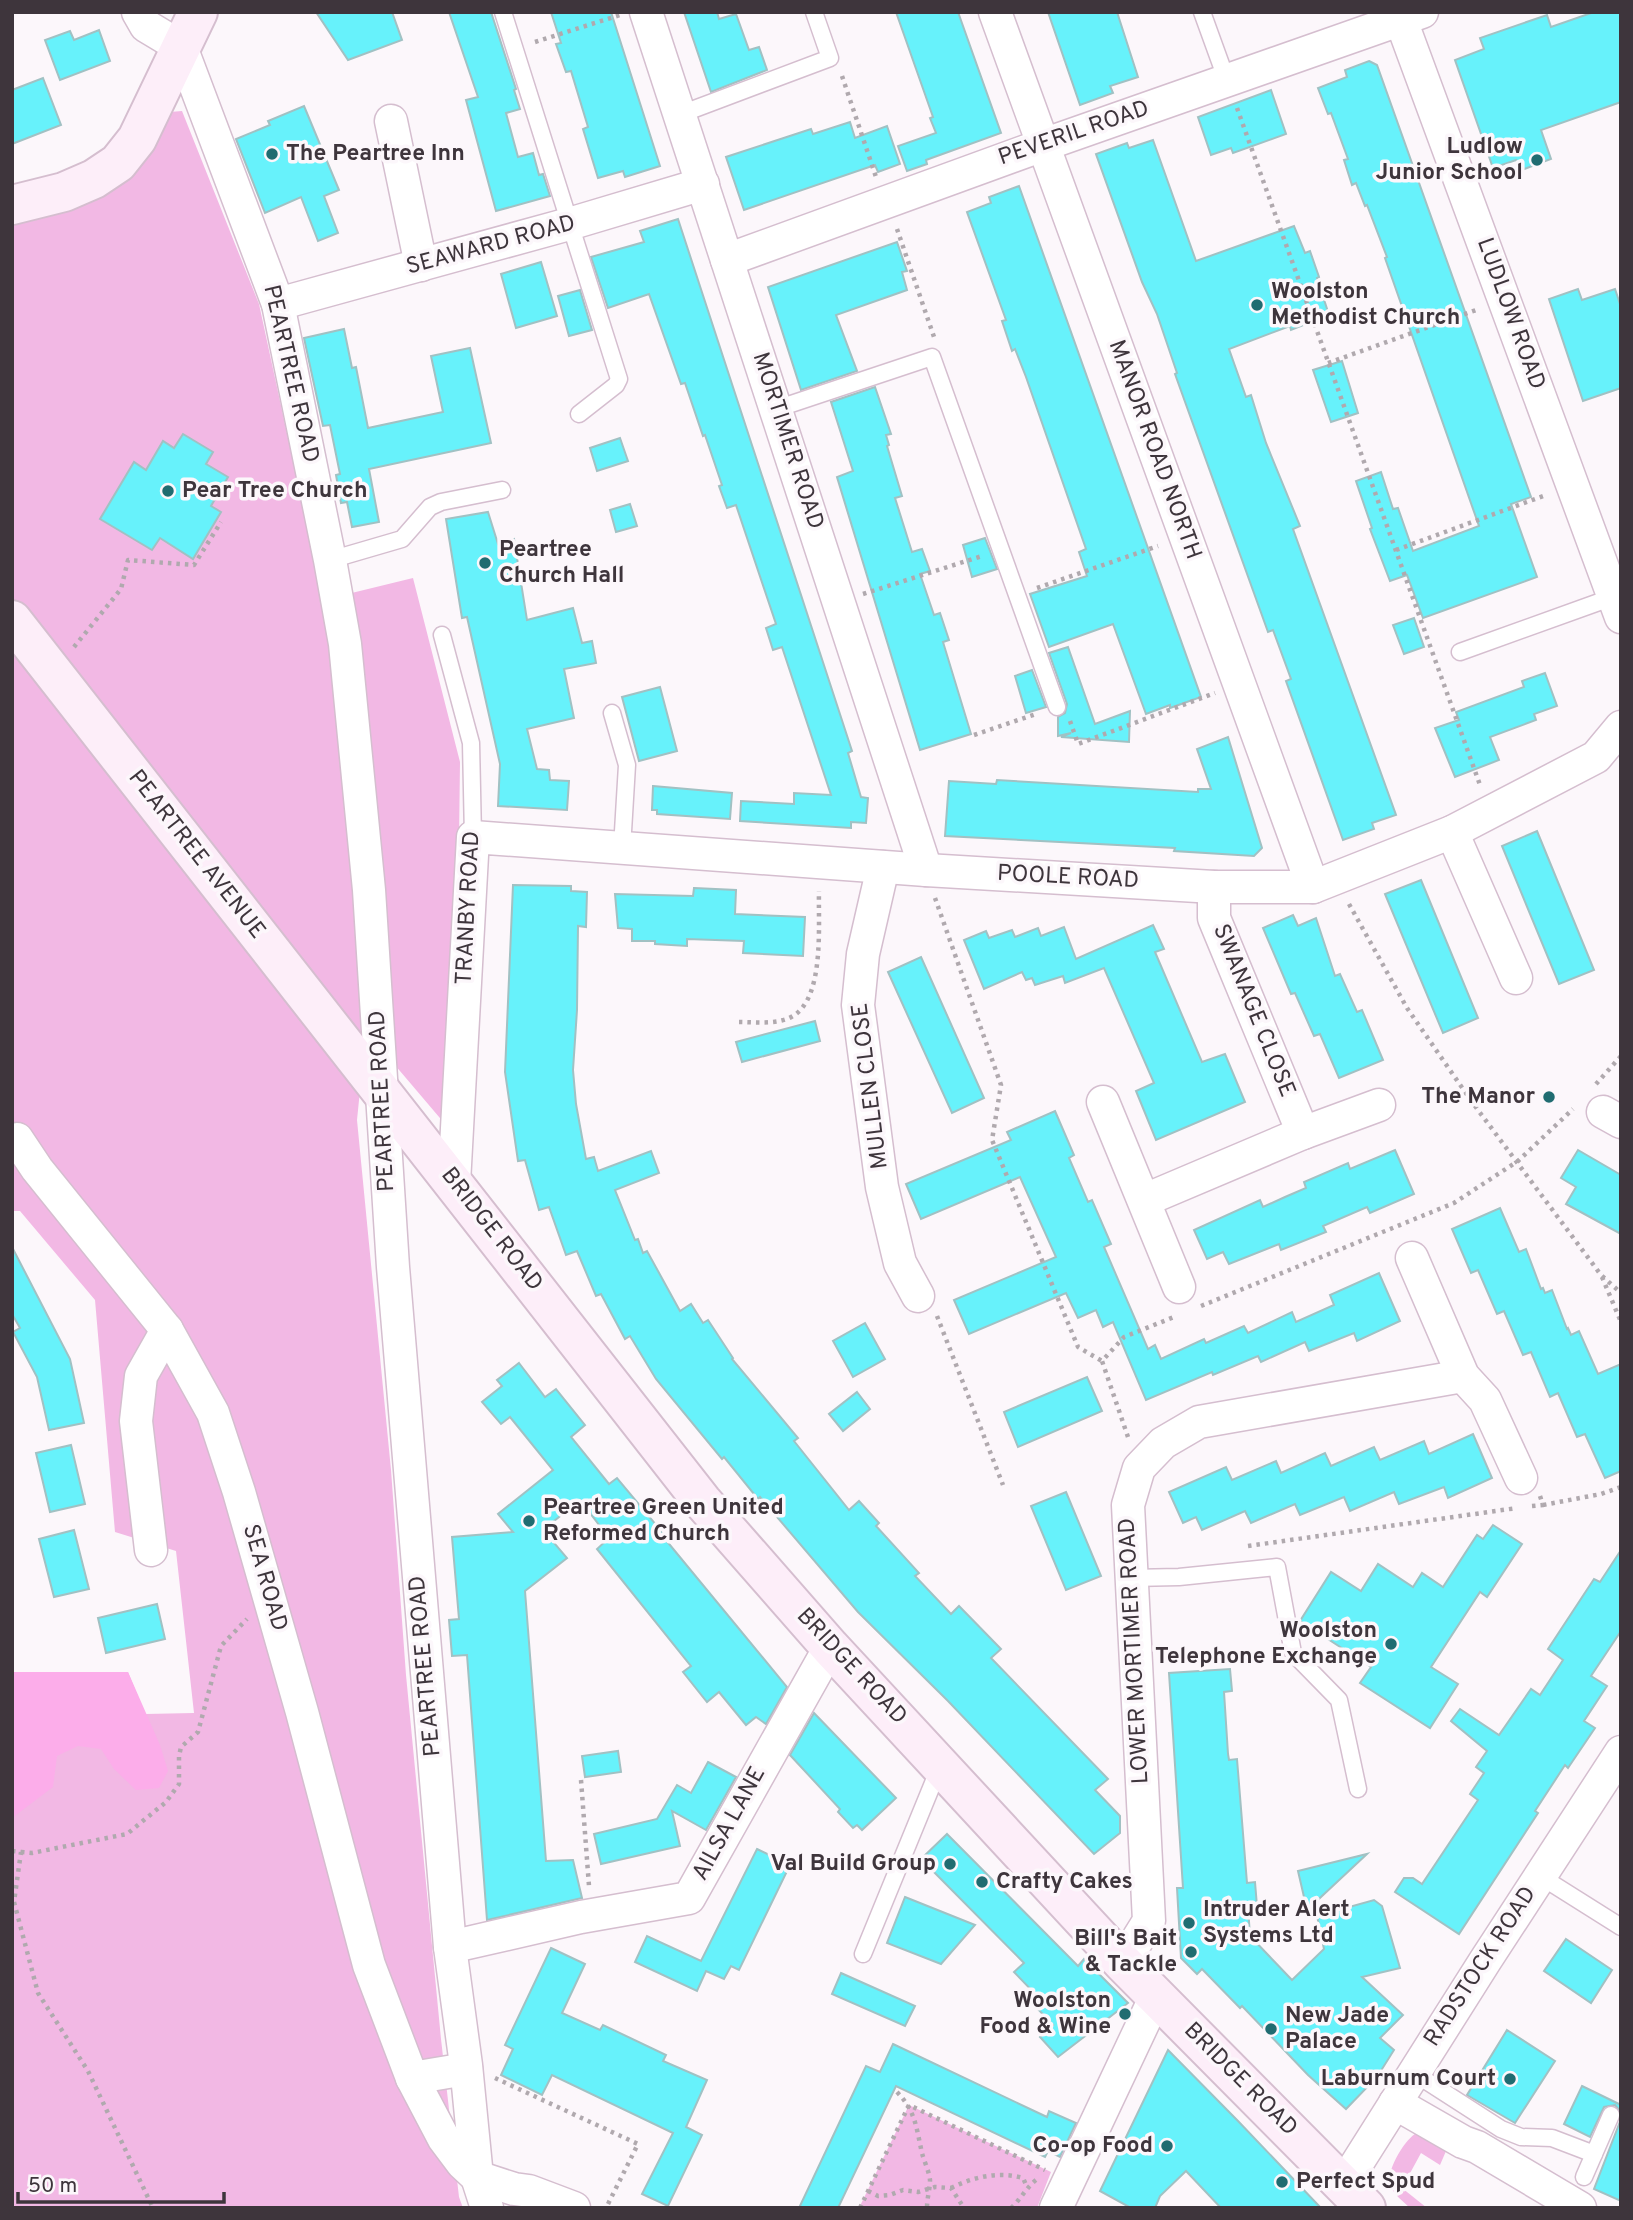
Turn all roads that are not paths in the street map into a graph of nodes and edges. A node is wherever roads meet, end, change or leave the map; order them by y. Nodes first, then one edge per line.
1 (138, 12) edge
2 (198, 12) edge
3 (503, 12) edge
4 (646, 12) edge
5 (814, 12) edge
6 (995, 12) edge
7 (1202, 12) edge
8 (1407, 15) edge
9 (181, 47) junction
10 (1227, 81) junction
11 (681, 114) junction
12 (391, 121) dead end
13 (1043, 145) junction
14 (702, 184) junction
15 (12, 205) edge
16 (569, 224) junction
17 (727, 260) junction
18 (421, 265) junction
19 (278, 304) junction
20 (776, 409) junction
21 (579, 414) dead end
22 (502, 490) dead end
23 (330, 560) junction
24 (1617, 607) edge
25 (12, 620) edge
26 (442, 635) dead end
27 (1460, 652) dead end
28 (1057, 707) road end
29 (612, 713) dead end
30 (1621, 727) edge
31 (1452, 832) junction
32 (473, 837) junction
33 (622, 848) junction
34 (883, 867) junction
35 (926, 870) junction
36 (1324, 883) junction
37 (1213, 887) junction
38 (1516, 978) dead end
39 (380, 1089) junction
40 (1103, 1102) dead end
41 (1379, 1105) dead end
42 (1303, 1133) junction
43 (15, 1134) edge
44 (454, 1183) junction
45 (1145, 1200) junction
46 (1412, 1258) dead end
47 (918, 1296) road end
48 (1185, 1303) road end
49 (167, 1330) junction
50 (1464, 1376) junction
51 (1521, 1478) road end
52 (150, 1550) dead end
53 (1131, 1578) junction
54 (830, 1647) junction
55 (1621, 1752) edge
56 (941, 1764) junction
57 (1357, 1789) dead end
58 (1540, 1876) junction
59 (1621, 1927) edge
60 (450, 1947) junction
61 (863, 1954) dead end
62 (1124, 1963) junction
63 (1156, 1996) junction
64 (466, 2067) junction
65 (1413, 2073) junction
66 (412, 2078) junction
67 (1395, 2103) junction
68 (1611, 2115) dead end
69 (1594, 2154) junction
70 (477, 2177) junction
71 (1584, 2177) dead end
72 (1063, 2194) edge
73 (1355, 2196) edge
74 (487, 2208) edge
75 (574, 2208) edge
76 (1580, 2208) edge

1 - 9 street
2 - 9 street
3 - 16 lane
4 - 11 street, MORTIMER ROAD
5 - 11 lane
6 - 13 street, MANOR ROAD NORTH
7 - 10 lane
8 - 10 street, PEVERIL ROAD
8 - 24 street, LUDLOW ROAD
9 - 15 street
9 - 19 street, PEARTREE ROAD
10 - 13 street, PEVERIL ROAD
11 - 14 street, MORTIMER ROAD
12 - 18 street
13 - 17 street, PEVERIL ROAD
13 - 36 street, MANOR ROAD NORTH
14 - 16 street, SEAWARD ROAD
14 - 17 street, MORTIMER ROAD
16 - 18 street, SEAWARD ROAD
16 - 21 lane
17 - 20 street, MORTIMER ROAD
18 - 19 street, SEAWARD ROAD
19 - 23 street, PEARTREE ROAD
20 - 28 lane
20 - 35 street, MORTIMER ROAD
22 - 23 lane
23 - 39 street, PEARTREE ROAD
24 - 27 lane
25 - 39 street, PEARTREE AVENUE
26 - 32 lane, TRANBY ROAD
29 - 33 lane
30 - 31 street, POOLE ROAD
31 - 36 street, POOLE ROAD
31 - 38 street
32 - 33 street, POOLE ROAD
32 - 44 street, TRANBY ROAD
33 - 34 street, POOLE ROAD
34 - 35 street, POOLE ROAD
34 - 47 street, MULLEN CLOSE
35 - 37 street, POOLE ROAD
36 - 37 street, POOLE ROAD
37 - 42 street, SWANAGE CLOSE
39 - 44 street, BRIDGE ROAD
39 - 60 street, PEARTREE ROAD
40 - 45 street
41 - 42 street
42 - 45 street
43 - 49 street, SEA ROAD
44 - 54 street, BRIDGE ROAD
45 - 48 street
46 - 50 street
49 - 52 street
49 - 66 street, SEA ROAD
50 - 51 street
50 - 53 street, LOWER MORTIMER ROAD
53 - 57 lane
53 - 62 street, LOWER MORTIMER ROAD
54 - 56 street, BRIDGE ROAD
54 - 60 street, AILSA LANE
55 - 58 street, RADSTOCK ROAD
56 - 61 lane
56 - 62 street, BRIDGE ROAD
58 - 59 lane
58 - 65 street, RADSTOCK ROAD
60 - 64 street, PEARTREE ROAD
62 - 63 street, BRIDGE ROAD
63 - 72 street
63 - 73 street, BRIDGE ROAD
64 - 66 street
64 - 70 street, PEARTREE ROAD
65 - 67 street, RADSTOCK ROAD
65 - 69 lane
66 - 70 street, SEA ROAD
67 - 73 street, RADSTOCK ROAD
67 - 76 street
68 - 69 lane
69 - 71 lane
70 - 74 street, SEA ROAD
70 - 75 street

